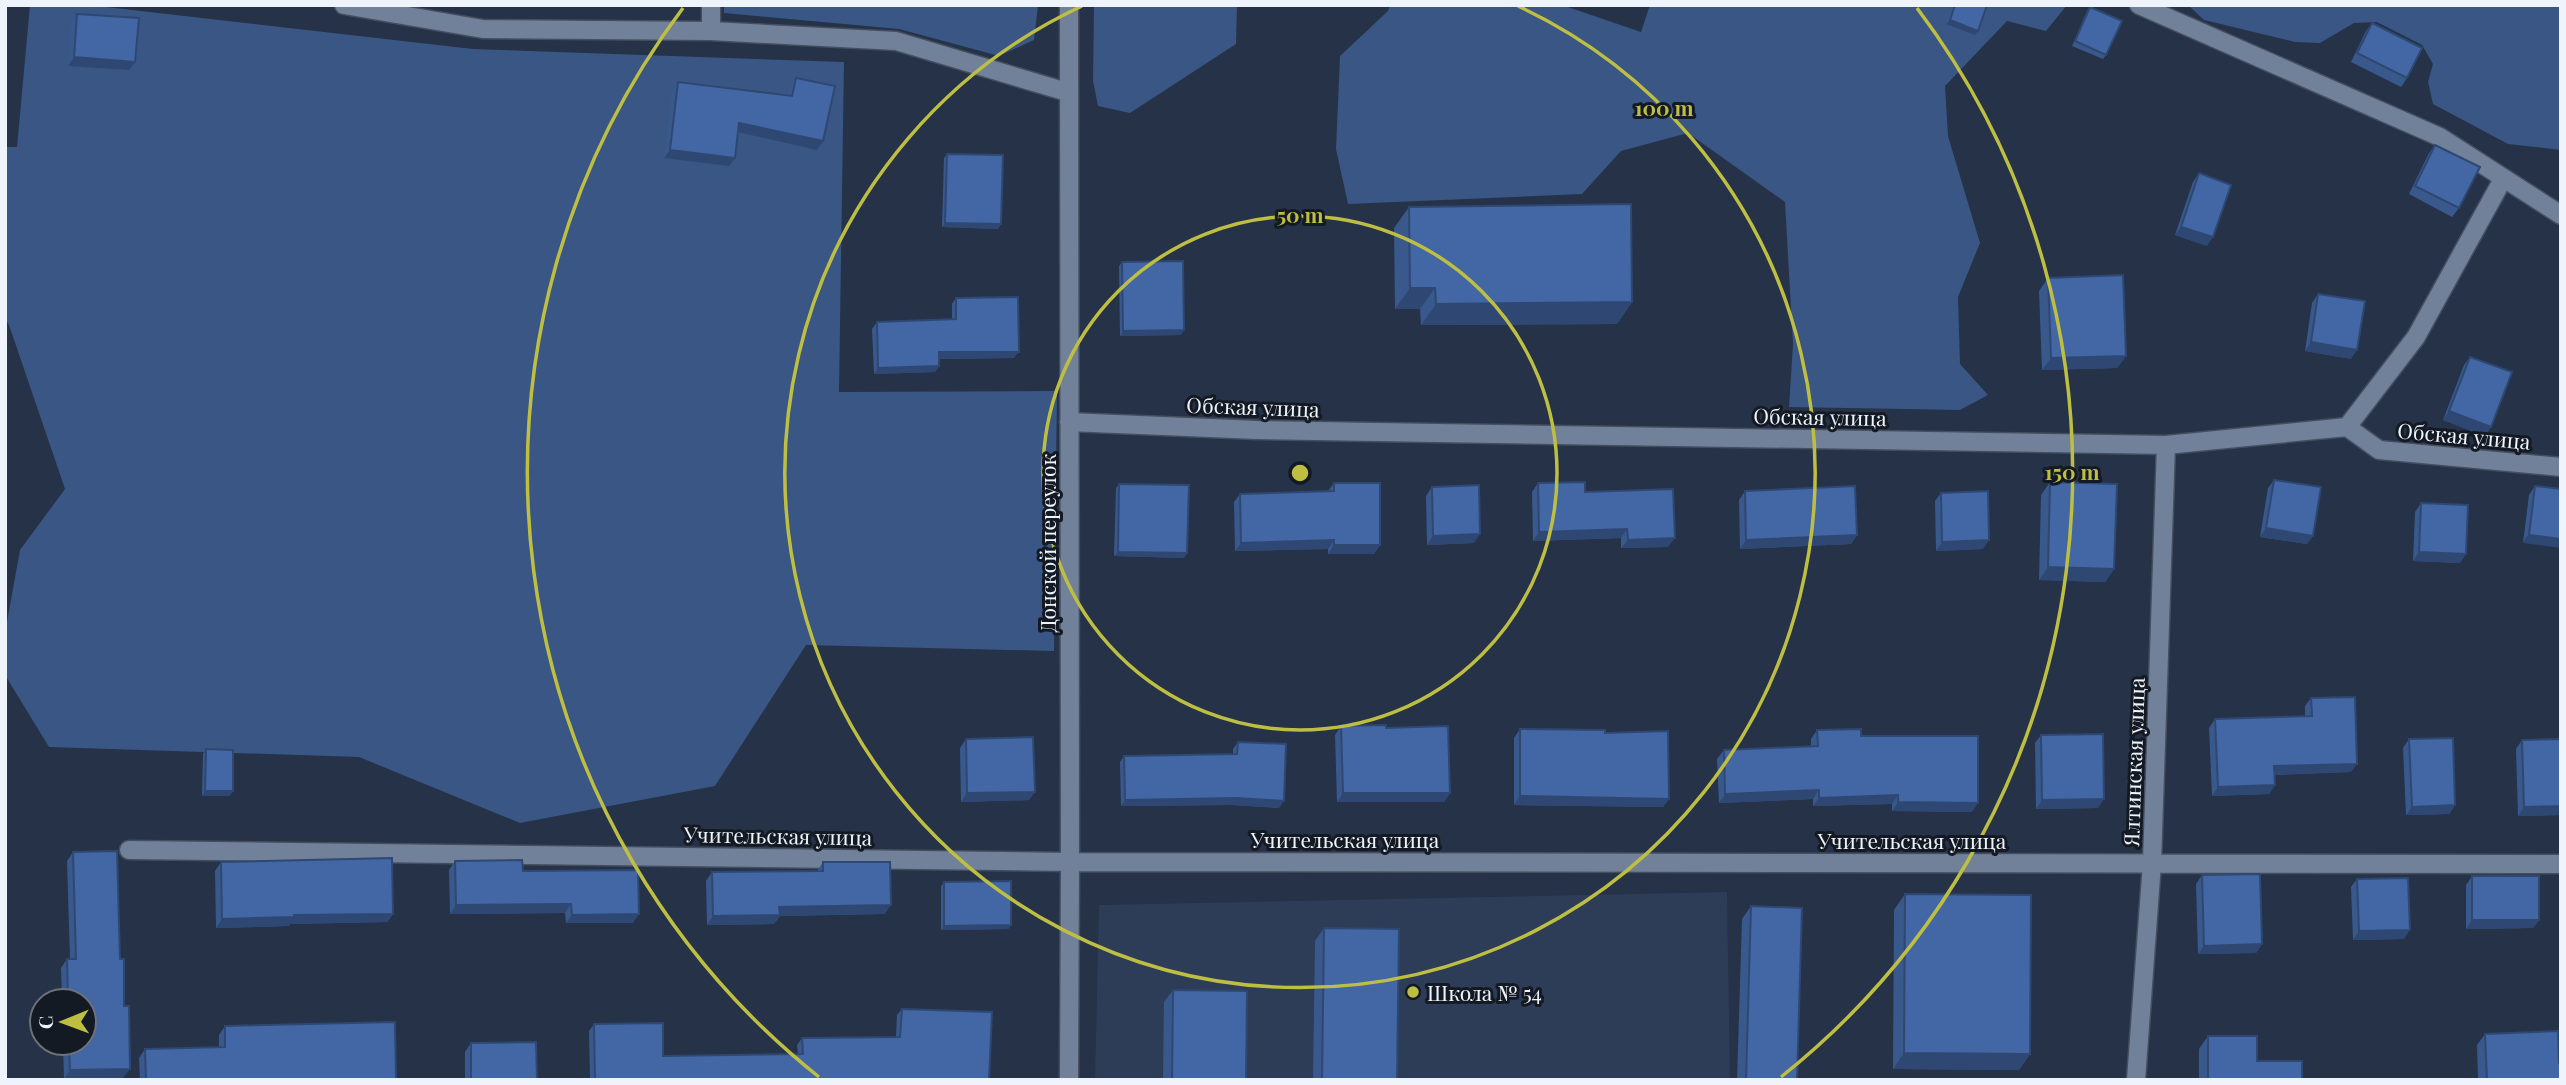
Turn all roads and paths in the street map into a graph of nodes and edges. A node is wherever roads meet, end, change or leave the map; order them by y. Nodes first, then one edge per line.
1 (344, 5) edge
2 (711, 5) edge
3 (1069, 5) edge
4 (2139, 5) edge
5 (711, 30) junction
6 (1067, 92) junction
7 (2503, 179) junction
8 (2561, 215) edge
9 (1069, 422) junction
10 (2347, 427) junction
11 (2166, 444) junction
12 (2561, 467) edge
13 (129, 850) dead end
14 (1070, 862) junction
15 (2152, 863) junction
16 (2561, 864) edge
17 (1069, 1080) edge
18 (2136, 1080) edge

1 - 5 street
2 - 5 street
3 - 6 street, Донской переулок
4 - 7 street
5 - 6 street
6 - 9 street, Донской переулок
7 - 8 street
7 - 10 street
9 - 11 street, Обская улица
9 - 14 street, Донской переулок
10 - 11 street, Обская улица
10 - 12 street, Обская улица
11 - 15 street, Ялтинская улица
13 - 14 street, Учительская улица
14 - 15 street, Учительская улица
14 - 17 street, Донской переулок
15 - 16 street, Учительская улица
15 - 18 street, Ялтинская улица

